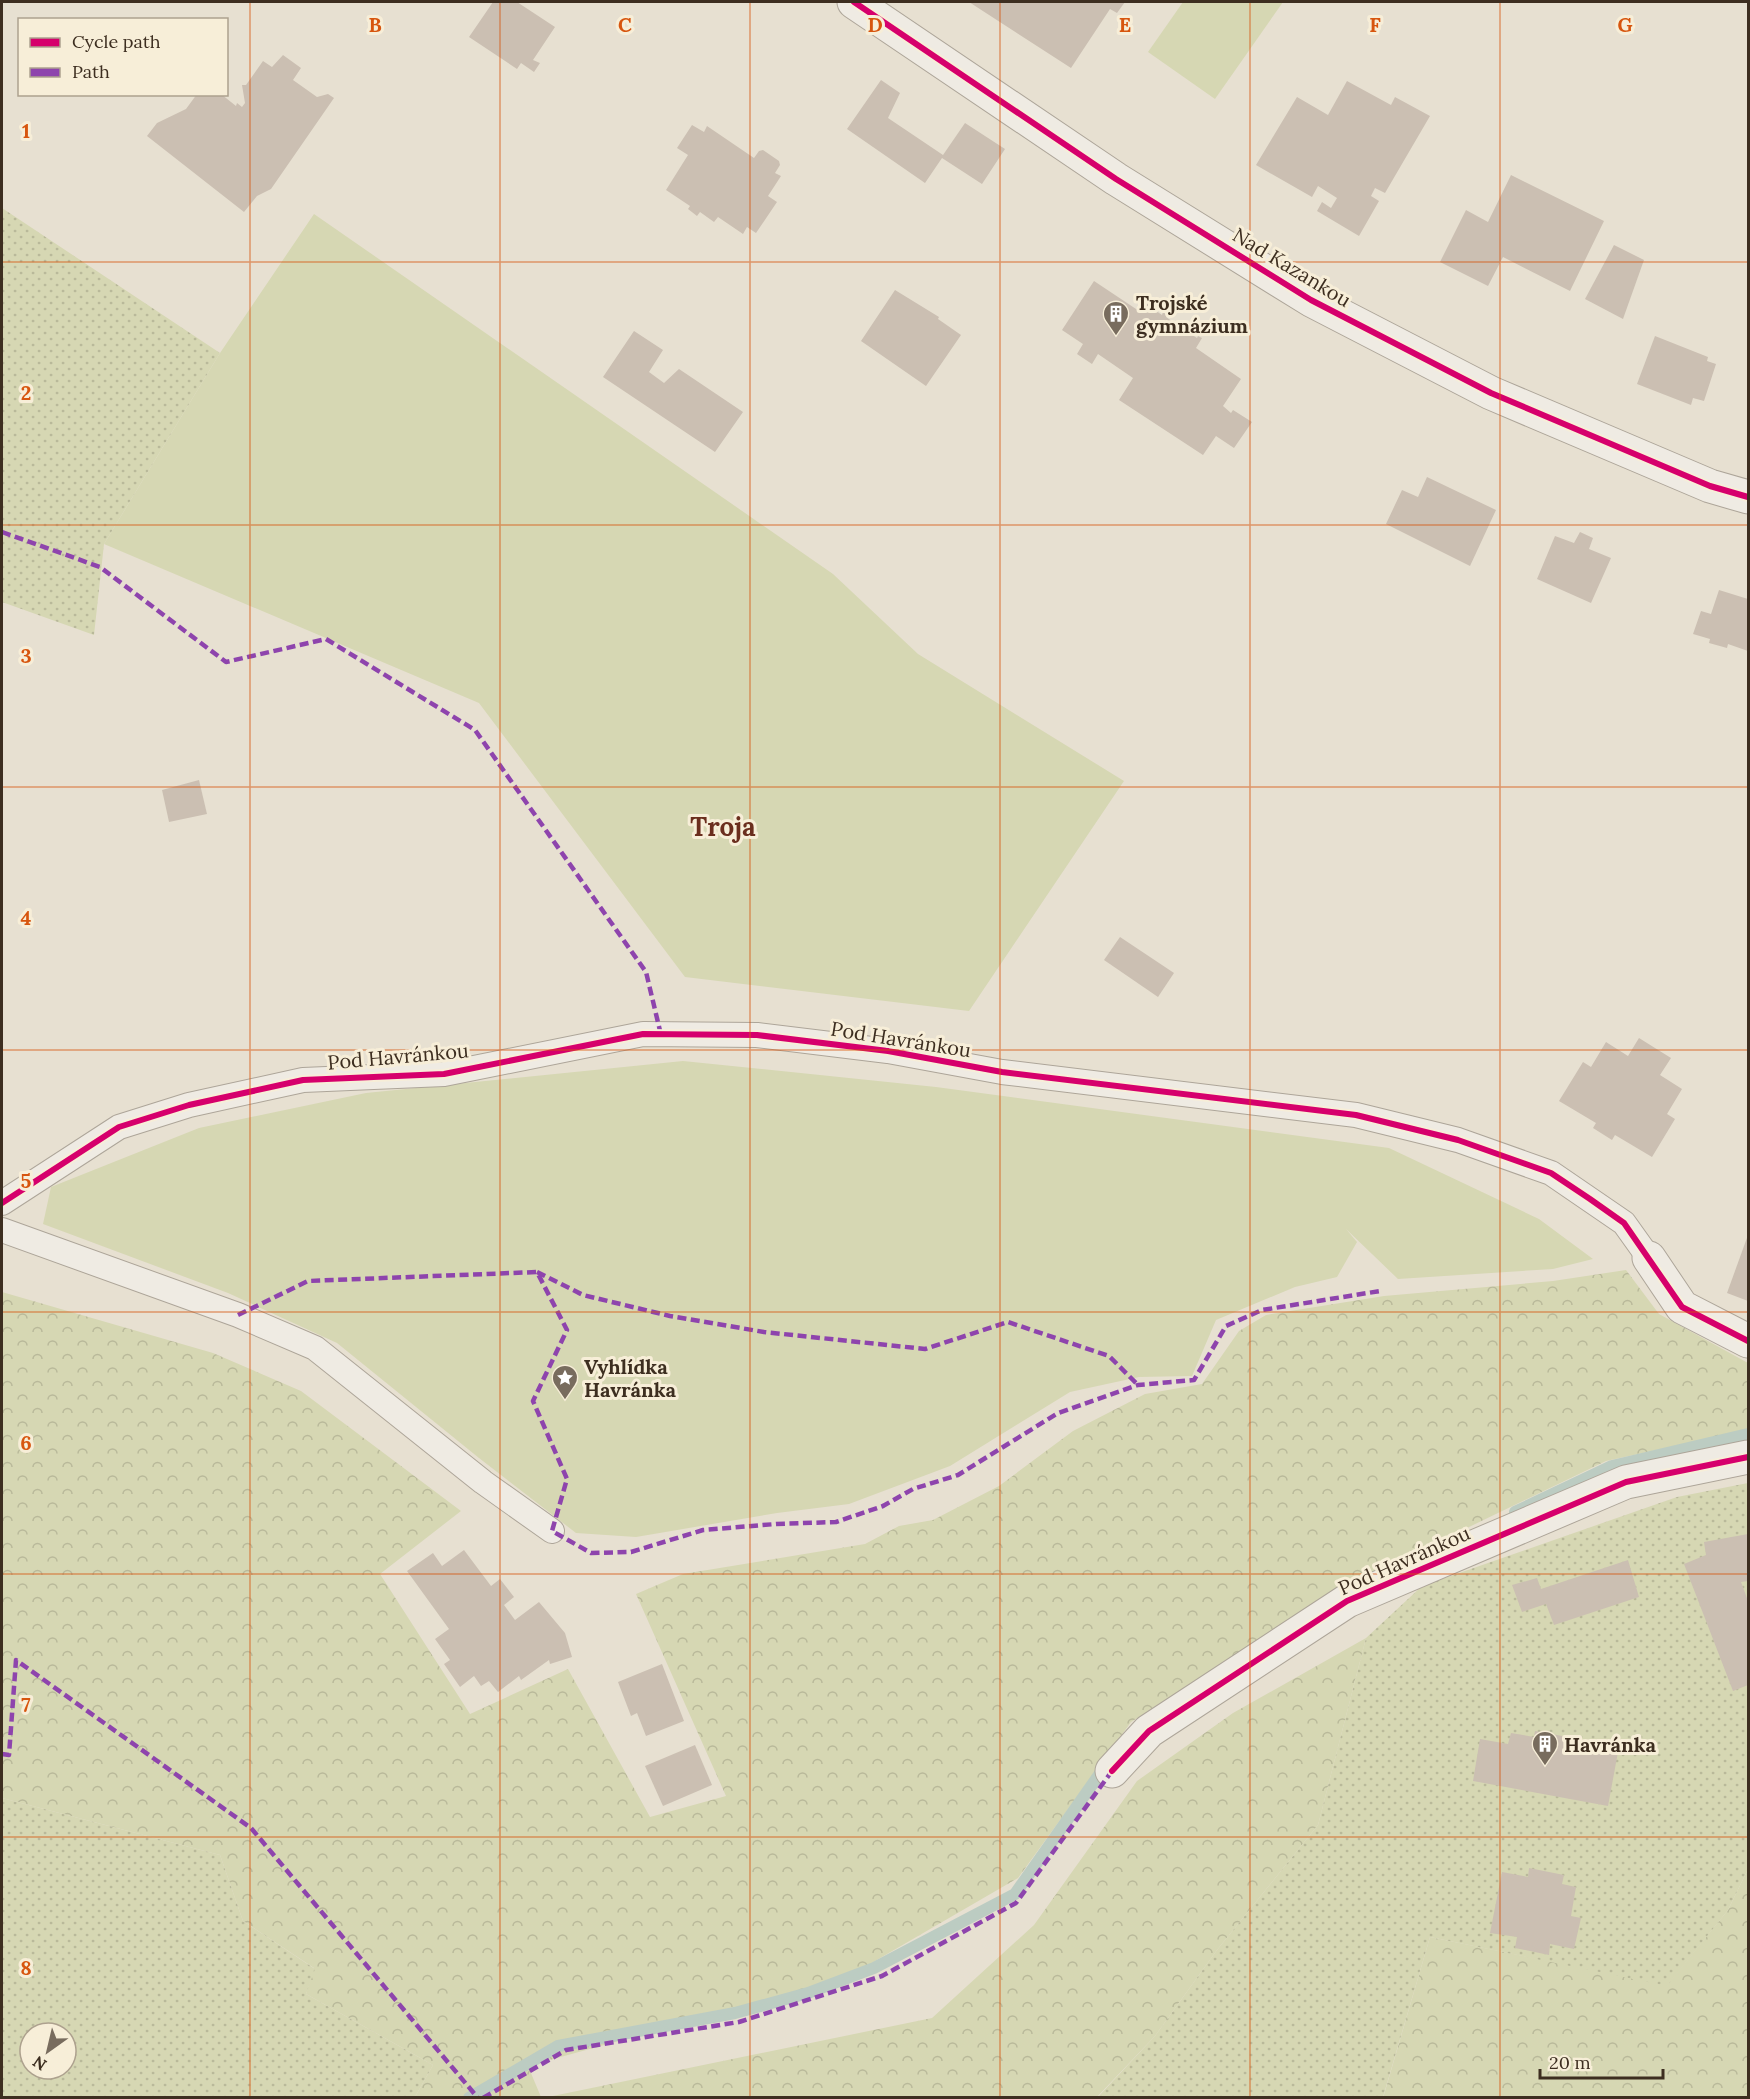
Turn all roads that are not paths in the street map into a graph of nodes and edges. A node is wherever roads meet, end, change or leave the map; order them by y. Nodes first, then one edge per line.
1 (854, 2) edge
2 (1749, 497) edge
3 (2, 1203) edge
4 (2, 1230) edge
5 (1649, 1258) joint
6 (1749, 1341) edge
7 (1749, 1457) edge
8 (552, 1531) dead end
9 (1112, 1771) dead end

1 - 2 street, Nad Kazankou
3 - 5 lane, Pod Havránkou
4 - 8 lane
5 - 6 street, Pod Havránkou
7 - 9 street, Pod Havránkou

